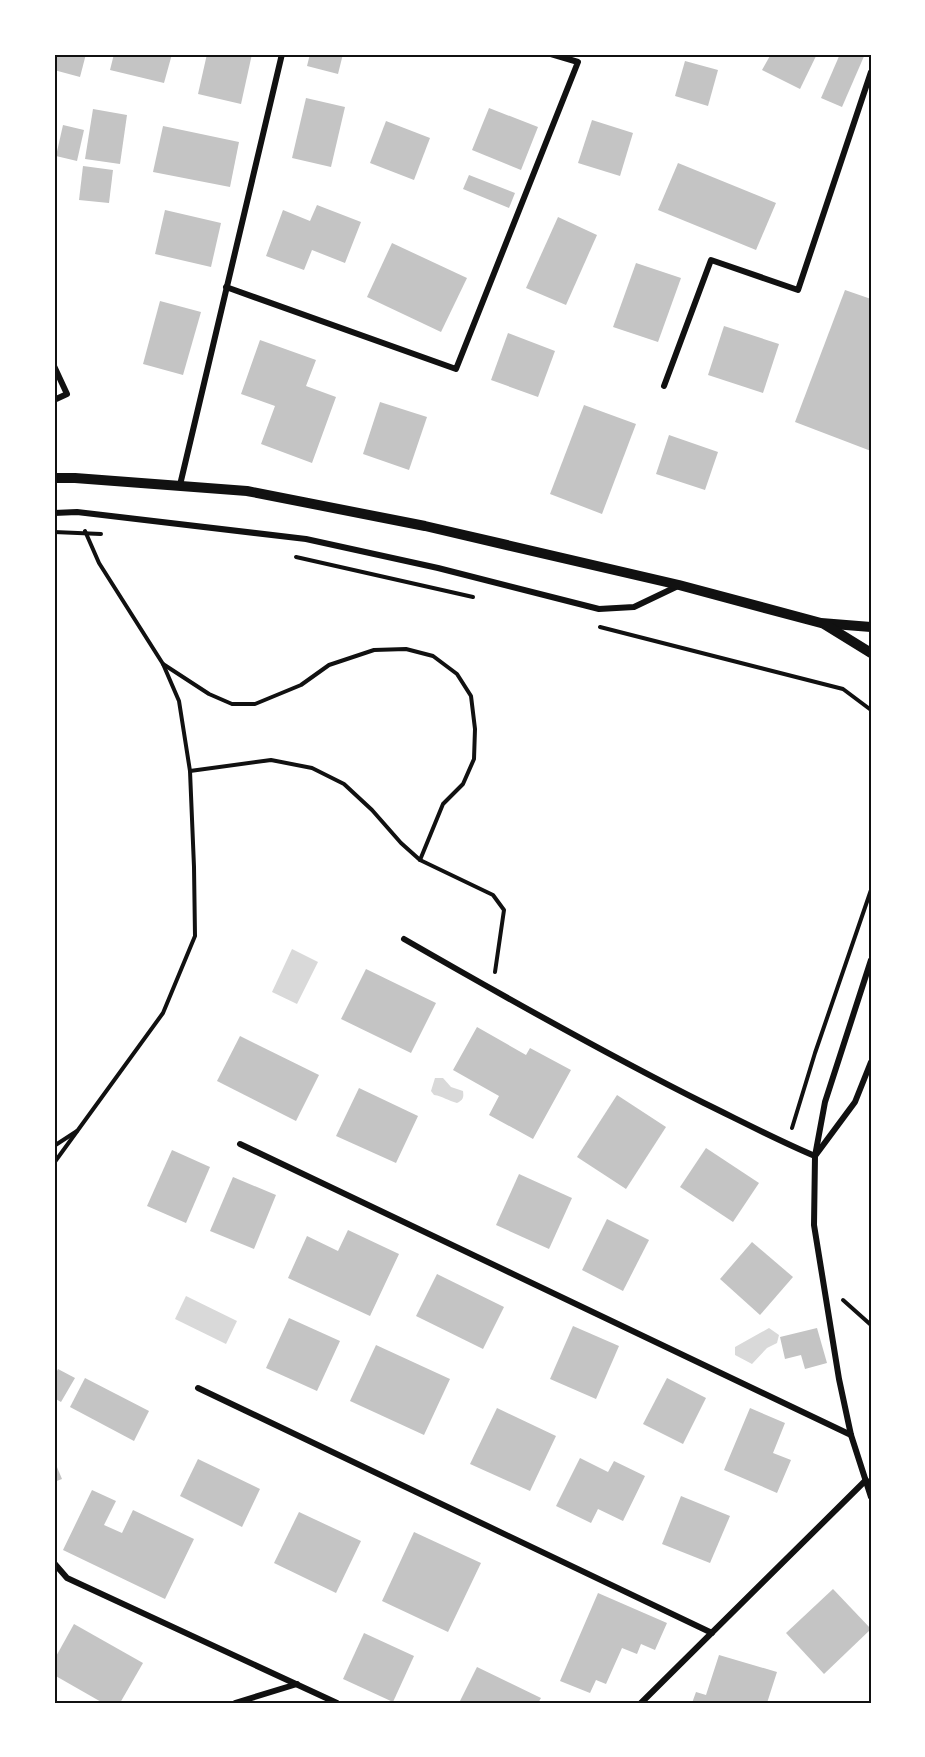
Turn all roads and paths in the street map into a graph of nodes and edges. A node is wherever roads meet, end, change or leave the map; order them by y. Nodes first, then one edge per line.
1 (282, 54) edge
2 (551, 54) edge
3 (871, 72) edge
4 (226, 287) junction
5 (54, 366) edge
6 (664, 386) dead end
7 (54, 400) edge
8 (54, 478) edge
9 (180, 485) junction
10 (77, 512) junction
11 (54, 513) edge
12 (54, 532) edge
13 (85, 533) junction
14 (109, 535) dead end
15 (294, 556) dead end
16 (679, 585) junction
17 (476, 597) dead end
18 (821, 622) junction
19 (591, 624) dead end
20 (871, 627) edge
21 (871, 653) edge
22 (163, 664) junction
23 (871, 710) edge
24 (190, 771) junction
25 (420, 860) junction
26 (871, 890) edge
27 (404, 939) dead end
28 (871, 960) edge
29 (493, 991) junction
30 (871, 1062) edge
31 (80, 1129) junction
32 (240, 1144) dead end
33 (788, 1145) junction
34 (54, 1146) edge
35 (815, 1156) junction
36 (54, 1163) edge
37 (823, 1280) junction
38 (871, 1325) edge
39 (198, 1388) dead end
40 (851, 1435) junction
41 (866, 1480) junction
42 (871, 1497) edge
43 (54, 1563) edge
44 (712, 1633) junction
45 (297, 1684) junction
46 (235, 1703) edge
47 (337, 1703) edge
48 (641, 1703) edge

1 - 4 street
2 - 4 street
3 - 6 street
4 - 9 street
5 - 7 street
8 - 9 street
9 - 16 street
10 - 11 street
10 - 13 path
10 - 16 street
12 - 13 path
13 - 14 path
13 - 22 path
15 - 17 path
16 - 18 street
18 - 20 street
18 - 21 street
19 - 23 path
22 - 24 path
22 - 25 path
24 - 25 path
24 - 31 path
25 - 29 path
26 - 33 path
27 - 29 street
28 - 35 street
29 - 33 street
30 - 35 street
31 - 34 path
31 - 36 path
32 - 40 street
33 - 35 street
35 - 37 street
37 - 38 path
37 - 40 street
39 - 44 street
40 - 41 street
41 - 42 street
41 - 44 street
43 - 45 street
44 - 48 street
45 - 46 street
45 - 47 street

